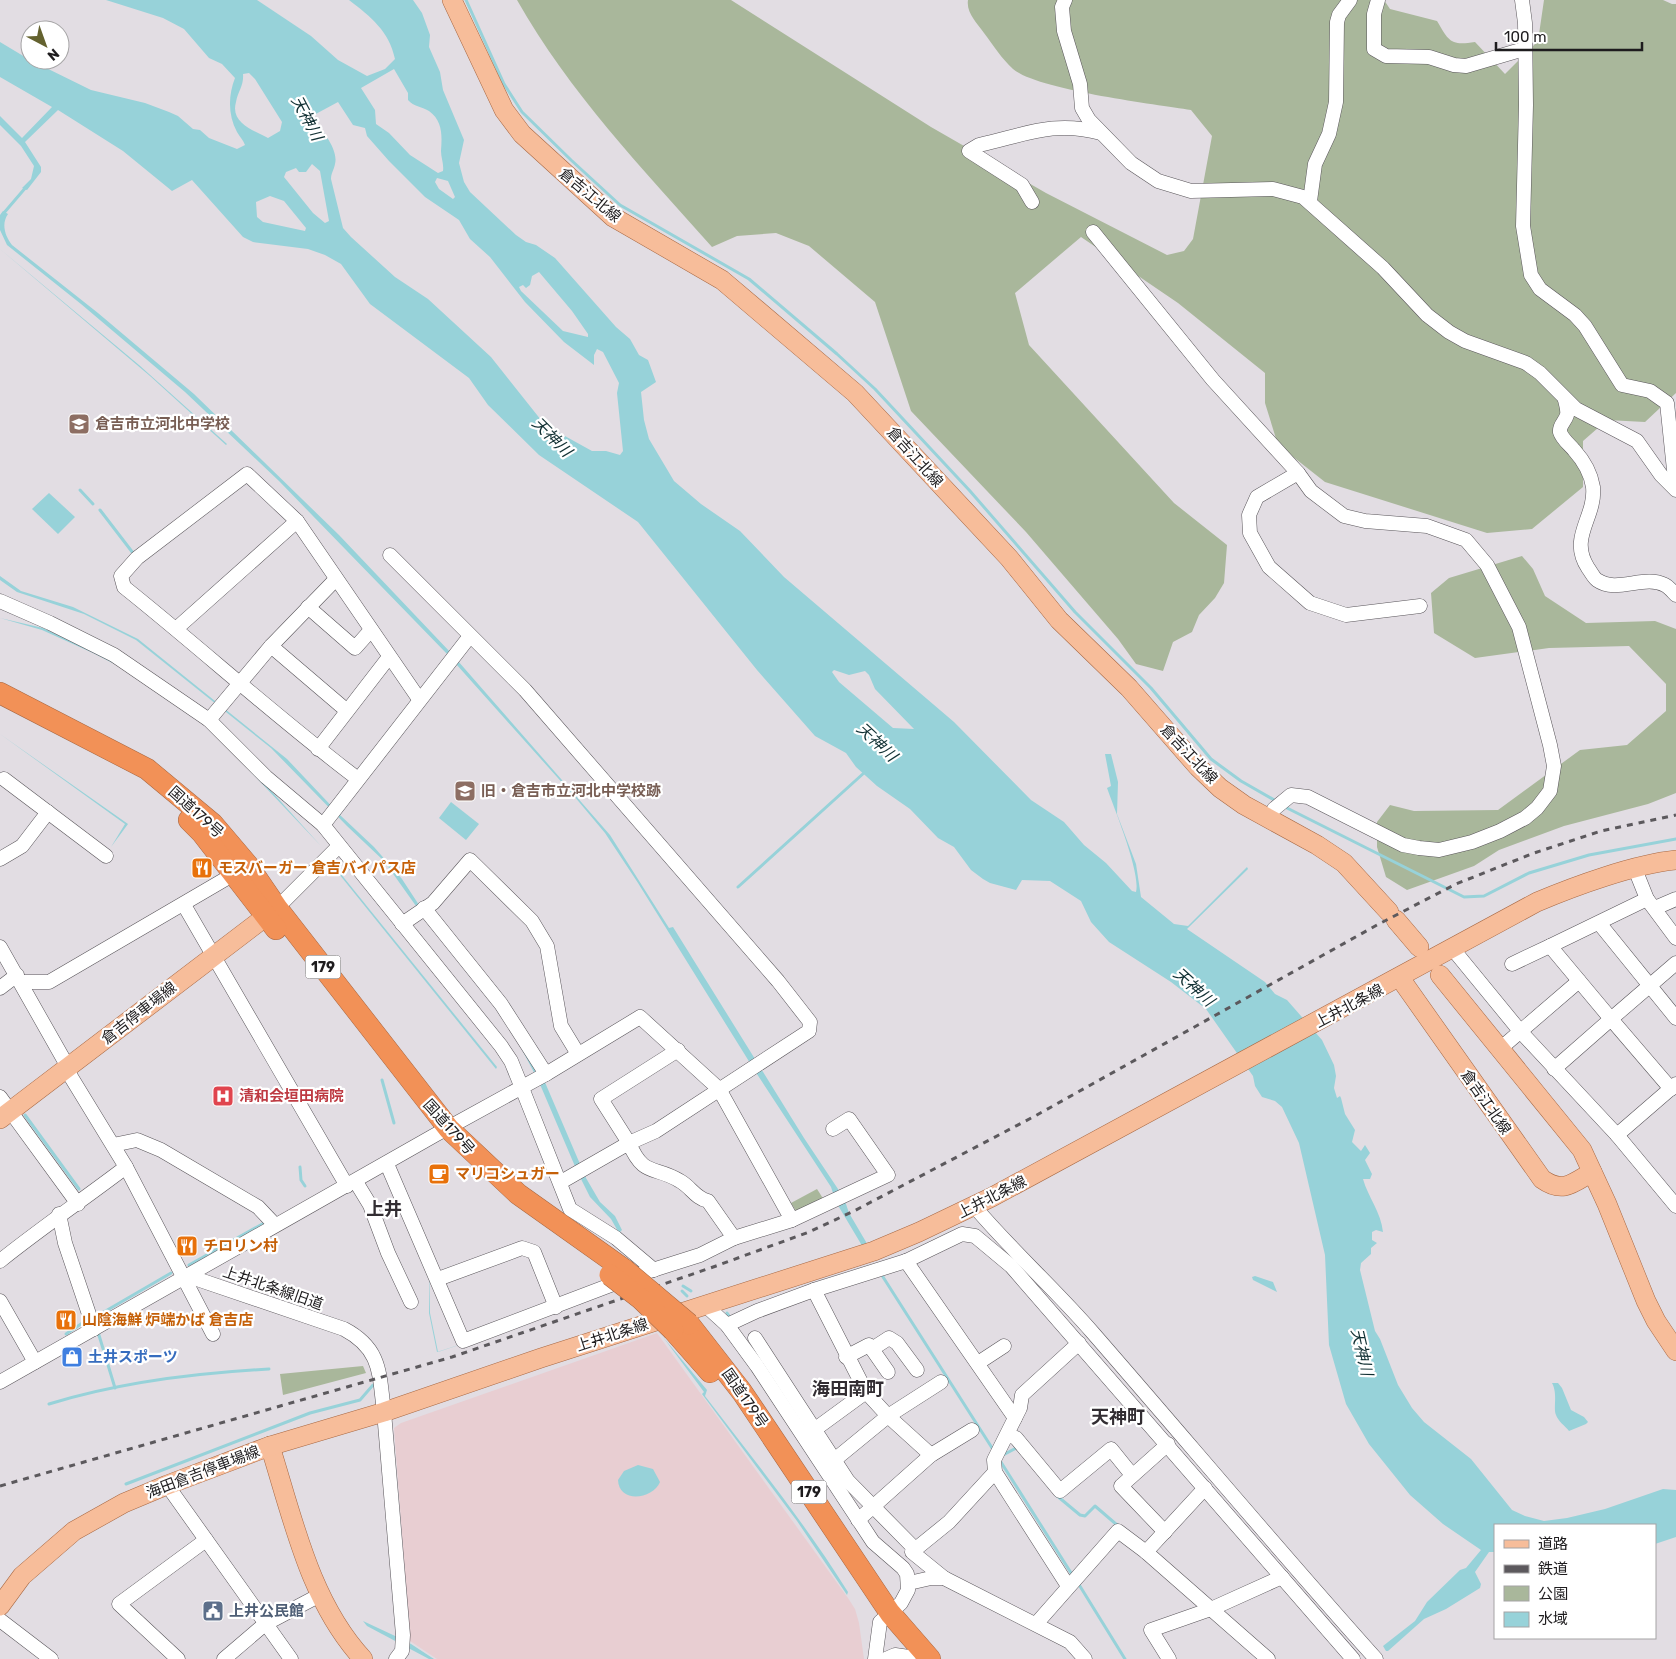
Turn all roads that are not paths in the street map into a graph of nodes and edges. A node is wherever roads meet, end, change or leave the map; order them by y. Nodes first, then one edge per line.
1 (452, 0) edge
2 (1065, 0) edge
3 (1350, 0) edge
4 (1378, 0) edge
5 (1522, 0) edge
6 (1524, 49) junction
7 (1102, 133) junction
8 (1310, 201) junction
9 (1032, 202) dead end
10 (1093, 232) dead end
11 (1565, 400) junction
12 (1298, 473) junction
13 (1676, 490) edge
14 (297, 522) junction
15 (390, 555) dead end
16 (336, 579) junction
17 (1676, 595) edge
18 (0, 601) edge
19 (308, 606) junction
20 (1420, 606) dead end
21 (177, 628) junction
22 (371, 630) junction
23 (470, 636) junction
24 (271, 646) junction
25 (389, 657) junction
26 (240, 685) junction
27 (0, 693) edge
28 (419, 699) junction
29 (0, 706) edge
30 (346, 710) junction
31 (209, 720) junction
32 (318, 749) junction
33 (4, 779) dead end
34 (358, 779) junction
35 (48, 812) junction
36 (1268, 819) junction
37 (323, 825) junction
38 (339, 846) junction
39 (106, 856) dead end
40 (0, 860) edge
41 (1676, 860) edge
42 (1635, 869) junction
43 (234, 874) junction
44 (1676, 899) edge
45 (1651, 903) junction
46 (184, 905) junction
47 (424, 908) junction
48 (272, 912) junction
49 (1598, 923) junction
50 (402, 924) junction
51 (1676, 938) edge
52 (1550, 946) junction
53 (0, 947) edge
54 (1419, 947) dead end
55 (1452, 948) junction
56 (214, 955) junction
57 (1676, 963) edge
58 (1512, 964) dead end
59 (1440, 975) dead end
60 (19, 979) junction
61 (1395, 981) junction
62 (1579, 981) junction
63 (1649, 986) junction
64 (0, 988) edge
65 (1612, 1018) junction
66 (1676, 1018) edge
67 (1520, 1032) junction
68 (1501, 1048) junction
69 (678, 1050) junction
70 (578, 1054) junction
71 (67, 1069) junction
72 (1554, 1069) junction
73 (546, 1074) junction
74 (1674, 1086) edge
75 (522, 1088) junction
76 (719, 1089) junction
77 (4, 1109) edge
78 (833, 1129) dead end
79 (442, 1132) junction
80 (1617, 1135) junction
81 (629, 1143) junction
82 (113, 1145) junction
83 (387, 1164) junction
84 (126, 1167) junction
85 (1592, 1172) junction
86 (561, 1182) junction
87 (352, 1184) junction
88 (78, 1204) junction
89 (974, 1206) junction
90 (1676, 1206) edge
91 (59, 1214) junction
92 (792, 1220) junction
93 (276, 1225) junction
94 (734, 1238) junction
95 (0, 1261) edge
96 (906, 1261) junction
97 (654, 1270) junction
98 (184, 1277) junction
99 (438, 1279) junction
100 (814, 1290) junction
101 (0, 1301) edge
102 (411, 1302) dead end
103 (705, 1305) junction
104 (556, 1307) junction
105 (727, 1325) junction
106 (94, 1329) junction
107 (213, 1334) dead end
108 (754, 1338) dead end
109 (1078, 1342) junction
110 (1004, 1346) dead end
111 (872, 1349) junction
112 (1676, 1351) edge
113 (846, 1357) junction
114 (35, 1362) junction
115 (978, 1363) junction
116 (917, 1370) dead end
117 (888, 1372) dead end
118 (0, 1382) edge
119 (941, 1382) dead end
120 (866, 1392) junction
121 (384, 1412) junction
122 (888, 1416) junction
123 (1015, 1418) junction
124 (814, 1430) junction
125 (972, 1430) dead end
126 (1008, 1435) junction
127 (1168, 1444) junction
128 (270, 1446) junction
129 (930, 1455) junction
130 (829, 1465) junction
131 (994, 1472) junction
132 (1132, 1475) junction
133 (167, 1485) junction
134 (1206, 1488) junction
135 (873, 1506) junction
136 (858, 1520) junction
137 (1165, 1532) junction
138 (206, 1540) junction
139 (915, 1549) junction
140 (1146, 1552) junction
141 (1282, 1577) junction
142 (944, 1578) junction
143 (909, 1583) junction
144 (1068, 1586) junction
145 (320, 1595) junction
146 (0, 1606) edge
147 (1211, 1609) junction
148 (885, 1618) junction
149 (0, 1620) edge
150 (265, 1624) junction
151 (1036, 1624) junction
152 (910, 1658) edge
153 (51, 1659) edge
154 (178, 1659) edge
155 (224, 1659) edge
156 (291, 1659) edge
157 (363, 1659) edge
158 (396, 1659) edge
159 (875, 1659) edge
160 (886, 1659) edge
161 (930, 1659) edge
162 (1085, 1659) edge
163 (1169, 1659) edge
164 (1268, 1659) edge
165 (1353, 1659) edge
166 (1376, 1659) edge

1 - 36 main road, 倉吉江北線
2 - 7 street
3 - 8 street
4 - 6 street
5 - 6 street
6 - 13 street
7 - 8 street
7 - 9 street
8 - 11 street
10 - 12 street
11 - 13 street
11 - 17 street
12 - 20 street
12 - 36 street
14 - 16 street
14 - 21 street
14 - 21 street
15 - 23 street
16 - 19 street
16 - 22 street
18 - 31 street
19 - 22 street
19 - 24 street
21 - 26 street
22 - 25 street
23 - 28 street
23 - 76 street
24 - 26 street
24 - 30 street
25 - 28 street
25 - 30 street
26 - 31 street
26 - 32 street
27 - 48 highway, 国道179号 / 179
28 - 34 street
29 - 43 highway, 国道179号 / 179
30 - 32 street
31 - 37 street
32 - 34 street
33 - 35 street
34 - 37 street
35 - 39 street
35 - 40 street
36 - 54 main road, 倉吉江北線
37 - 38 street
38 - 48 street
38 - 50 street
41 - 42 main road, 上井北条線
42 - 45 street
42 - 55 main road, 上井北条線
43 - 46 street
43 - 48 highway, 国道179号 / 179
44 - 45 street
45 - 49 street
45 - 51 street
46 - 56 street
46 - 60 street
47 - 50 street
47 - 70 street
47 - 73 street
48 - 56 main road, 倉吉停車場線
48 - 79 highway, 国道179号 / 179
49 - 52 street
49 - 63 street
50 - 75 street
52 - 58 street
52 - 62 street
53 - 60 street
55 - 61 main road, 上井北条線
55 - 67 street
56 - 71 main road, 倉吉停車場線
56 - 87 street
57 - 63 street
59 - 68 main road
60 - 64 street
60 - 71 street
61 - 85 main road, 倉吉江北線
61 - 89 main road, 上井北条線
62 - 65 street
62 - 67 street
63 - 65 street
63 - 66 street
65 - 72 street
65 - 74 street
67 - 68 street
67 - 72 street
68 - 85 main road
69 - 70 street
69 - 76 street
69 - 81 street
70 - 73 street
71 - 77 main road, 倉吉停車場線
71 - 82 street
72 - 80 street
73 - 75 street
74 - 80 street
75 - 79 street
75 - 86 street
76 - 81 street
76 - 92 street
77 - 88 street
78 - 92 street
79 - 83 street
79 - 148 highway, 国道179号 / 179, bridge
80 - 90 street
81 - 86 street
81 - 94 street
82 - 84 street
82 - 93 street
83 - 87 street
83 - 99 street
84 - 88 street
84 - 98 street
85 - 112 main road
86 - 97 street
87 - 93 street
87 - 102 street
88 - 91 street
89 - 103 main road, 上井北条線
89 - 166 street
91 - 95 street
91 - 106 street
92 - 94 street
93 - 98 street
94 - 97 street
96 - 100 street
96 - 109 street
96 - 115 street
97 - 104 street
98 - 106 street
98 - 107 street
98 - 121 street, 上井北条線旧道
99 - 104 street
99 - 104 street
100 - 105 street
100 - 113 street
101 - 114 street
103 - 105 street
103 - 121 main road, 上井北条線
105 - 130 street
106 - 114 street
108 - 124 street
109 - 123 street
109 - 127 street
110 - 115 street
111 - 113 street
111 - 116 street
111 - 117 street
113 - 120 street
114 - 118 street
115 - 123 street
119 - 122 street
120 - 122 street
120 - 124 street
121 - 128 main road, 上井北条線
121 - 158 street, 上井北条線旧道
122 - 129 street
122 - 130 street
123 - 126 street
124 - 130 street
125 - 129 street
126 - 131 street
126 - 132 street
127 - 132 street
127 - 134 street
128 - 133 main road, 海田倉吉停車場線
128 - 145 main road, 海田倉吉停車場線
129 - 135 street
130 - 135 street
130 - 136 street
131 - 139 street
131 - 144 street
132 - 137 street
133 - 138 street
133 - 146 main road, 海田倉吉停車場線
134 - 137 street
134 - 141 street
135 - 136 street
135 - 139 street
136 - 143 street
137 - 140 street
138 - 150 street
138 - 154 street
139 - 142 street
140 - 144 street
140 - 147 street
141 - 147 street
141 - 165 street
142 - 143 street
142 - 151 street
143 - 148 street
144 - 151 street
145 - 150 street
145 - 157 main road, 海田倉吉停車場線
147 - 163 street
147 - 164 street
148 - 152 highway, 国道179号 / 179
148 - 159 street
148 - 161 highway, 国道179号 / 179
149 - 153 street
150 - 155 street
150 - 156 street
151 - 162 street
152 - 160 street

